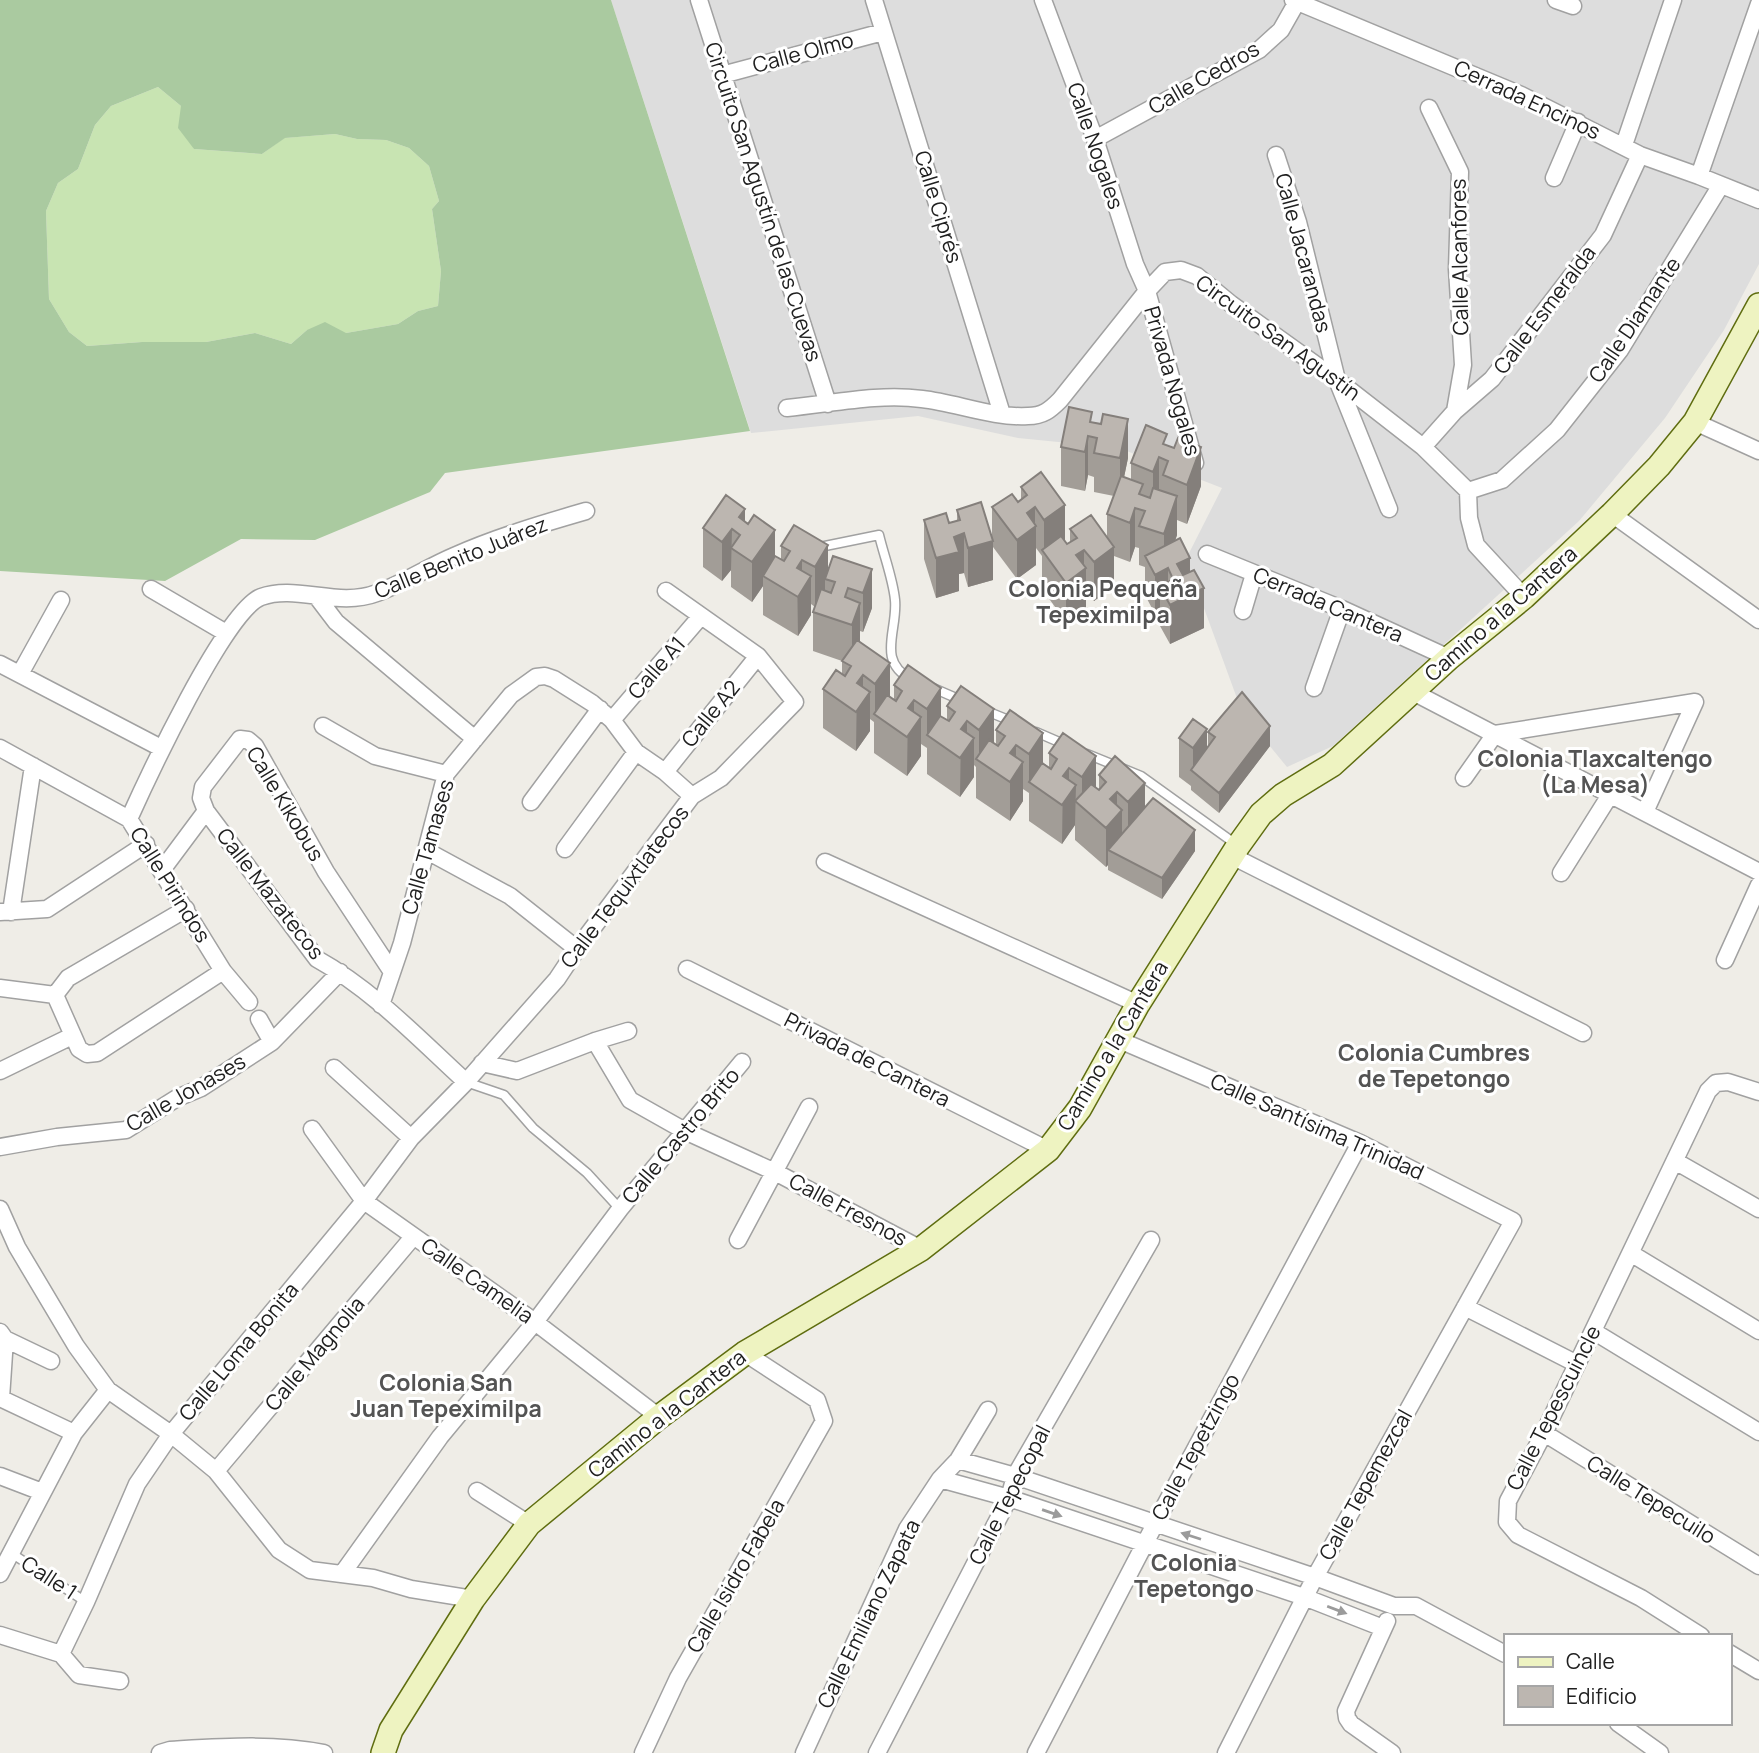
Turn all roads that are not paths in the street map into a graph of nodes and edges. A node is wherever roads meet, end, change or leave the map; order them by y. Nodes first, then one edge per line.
1 (699, 0) edge
2 (874, 0) edge
3 (1043, 0) edge
4 (1296, 0) edge
5 (1556, 0) edge
6 (1673, 0) edge
7 (1759, 4) edge
8 (1573, 6) dead end
9 (883, 32) junction
10 (722, 75) junction
11 (1429, 108) dead end
12 (1578, 122) junction
13 (1095, 139) junction
14 (1624, 145) junction
15 (1276, 155) dead end
16 (1640, 155) junction
17 (1699, 176) junction
18 (1554, 178) dead end
19 (1721, 185) junction
20 (1759, 200) edge
21 (1147, 291) junction
22 (1759, 305) edge
23 (1337, 380) junction
24 (828, 404) junction
25 (787, 408) dead end
26 (1455, 411) junction
27 (1002, 414) junction
28 (1695, 422) junction
29 (1423, 447) junction
30 (1759, 451) edge
31 (1197, 470) edge
32 (1468, 491) junction
33 (1389, 509) dead end
34 (586, 511) dead end
35 (1612, 514) junction
36 (811, 548) edge
37 (1207, 554) dead end
38 (1254, 573) junction
39 (151, 589) dead end
40 (666, 591) dead end
41 (317, 597) junction
42 (1524, 597) junction
43 (61, 600) dead end
44 (1342, 609) junction
45 (1243, 611) dead end
46 (701, 616) junction
47 (1759, 620) edge
48 (226, 633) junction
49 (758, 656) junction
50 (1449, 658) junction
51 (0, 664) edge
52 (20, 674) junction
53 (1314, 688) dead end
54 (1413, 692) junction
55 (606, 714) junction
56 (1018, 724) edge
57 (323, 726) dead end
58 (1030, 730) edge
59 (1495, 734) junction
60 (475, 739) junction
61 (0, 748) edge
62 (161, 748) junction
63 (636, 752) junction
64 (33, 766) junction
65 (664, 772) junction
66 (446, 774) junction
67 (1464, 778) dead end
68 (1610, 795) junction
69 (692, 796) junction
70 (531, 802) dead end
71 (206, 811) junction
72 (1645, 812) junction
73 (129, 820) junction
74 (146, 844) junction
75 (565, 849) dead end
76 (427, 851) junction
77 (1235, 851) junction
78 (825, 862) dead end
79 (162, 870) junction
80 (1759, 872) edge
81 (1561, 873) dead end
82 (1759, 885) edge
83 (186, 909) junction
84 (5, 912) edge
85 (577, 949) junction
86 (1725, 960) dead end
87 (687, 969) dead end
88 (223, 971) junction
89 (340, 972) junction
90 (392, 972) junction
91 (0, 988) edge
92 (55, 995) junction
93 (248, 1002) dead end
94 (1138, 1003) junction
95 (381, 1005) junction
96 (259, 1019) dead end
97 (628, 1031) dead end
98 (1583, 1032) dead end
99 (72, 1036) junction
100 (1117, 1039) junction
101 (594, 1041) junction
102 (272, 1042) junction
103 (742, 1062) dead end
104 (482, 1063) junction
105 (334, 1068) dead end
106 (0, 1072) edge
107 (466, 1082) junction
108 (1759, 1092) edge
109 (809, 1107) dead end
110 (312, 1129) dead end
111 (685, 1131) junction
112 (411, 1138) junction
113 (1360, 1143) junction
114 (0, 1147) edge
115 (1048, 1150) junction
116 (1675, 1161) junction
117 (775, 1172) junction
118 (364, 1201) junction
119 (0, 1209) edge
120 (620, 1209) junction
121 (1759, 1209) edge
122 (1513, 1222) joint
123 (414, 1237) junction
124 (738, 1240) dead end
125 (1151, 1240) dead end
126 (921, 1249) junction
127 (1632, 1254) junction
128 (1465, 1307) junction
129 (535, 1322) junction
130 (1593, 1331) junction
131 (1759, 1331) edge
132 (3, 1336) edge
133 (745, 1353) junction
134 (51, 1362) dead end
135 (1577, 1364) junction
136 (108, 1390) junction
137 (1, 1398) edge
138 (988, 1410) dead end
139 (659, 1417) junction
140 (1759, 1432) edge
141 (75, 1433) junction
142 (1544, 1433) junction
143 (171, 1434) junction
144 (958, 1460) junction
145 (216, 1471) junction
146 (0, 1476) edge
147 (1015, 1476) junction
148 (940, 1479) junction
149 (477, 1491) dead end
150 (42, 1492) junction
151 (1009, 1498) junction
152 (529, 1524) junction
153 (1155, 1524) junction
154 (0, 1537) edge
155 (1144, 1545) junction
156 (13, 1548) junction
157 (1759, 1566) edge
158 (0, 1574) edge
159 (342, 1574) junction
160 (1315, 1577) junction
161 (1304, 1597) junction
162 (473, 1599) junction
163 (86, 1602) junction
164 (1394, 1606) junction
165 (1383, 1628) junction
166 (1699, 1634) edge
167 (0, 1635) edge
168 (1504, 1653) edge
169 (61, 1654) junction
170 (1731, 1654) edge
171 (1759, 1671) edge
172 (120, 1681) dead end
173 (1621, 1725) edge
174 (160, 1753) edge
175 (324, 1753) edge
176 (383, 1753) edge
177 (643, 1753) edge
178 (804, 1753) edge
179 (877, 1753) edge
180 (1036, 1753) edge
181 (1226, 1753) edge
182 (1392, 1753) edge
183 (1660, 1753) edge

1 - 10 street, Circuito San Agustín de las Cuevas
2 - 9 street, Calle Ciprés
3 - 13 street, Calle Nogales
4 - 12 street, Cerrada Encinos
4 - 13 street, Calle Cedros
5 - 8 street
6 - 14 street
7 - 17 street
9 - 10 street, Calle Olmo
9 - 27 street, Calle Ciprés
10 - 24 street, Circuito San Agustín de las Cuevas
11 - 26 street, Calle Alcanfores
12 - 14 street, Cerrada Encinos
12 - 18 street
13 - 21 street, Calle Nogales
14 - 16 street, Cerrada Encinos
15 - 23 street, Calle Jacarandas
16 - 17 street, Cerrada Encinos
16 - 26 street, Calle Esmeralda
17 - 19 street, Cerrada Encinos
19 - 20 street, Cerrada Encinos
19 - 32 street, Calle Diamante
21 - 23 street, Circuito San Agustín
21 - 27 street, Circuito San Agustín
21 - 31 street, Privada Nogales
22 - 28 street, Camino a la Cantera
23 - 29 street, Circuito San Agustín
23 - 33 street, Calle Jacarandas
24 - 25 street, Circuito San Agustín
24 - 27 street, Circuito San Agustín
26 - 29 street, Calle Esmeralda
28 - 30 street
28 - 35 street, Camino a la Cantera
29 - 32 street, Circuito San Agustín
32 - 42 street
34 - 41 street, Calle Benito Juárez
35 - 42 street, Camino a la Cantera
35 - 47 street
36 - 56 lane
37 - 38 street, Cerrada Cantera
38 - 44 street, Cerrada Cantera
38 - 45 street
39 - 48 street
40 - 46 street
41 - 48 street, Calle Benito Juárez
41 - 60 street
42 - 50 street, Camino a la Cantera
43 - 52 street
44 - 50 street, Cerrada Cantera
44 - 53 street
46 - 49 street
46 - 55 street, Calle A1
48 - 62 street, Calle Benito Juárez
49 - 65 street, Calle A2
49 - 69 street, Calle Tequixtlatecos
50 - 54 street, Camino a la Cantera
51 - 52 street
52 - 62 street
54 - 59 street
54 - 77 street, Camino a la Cantera
55 - 60 street, Calle Tamases
55 - 63 street
55 - 70 street, Calle A1
57 - 66 street
58 - 77 lane
59 - 67 street
59 - 68 street
59 - 72 street
60 - 66 street, Calle Tamases
61 - 64 street, Calle Pirindos
62 - 73 street, Calle Benito Juárez
63 - 65 street
63 - 75 street
64 - 73 street, Calle Pirindos
64 - 84 street
65 - 69 street
66 - 76 street, Calle Tamases
68 - 72 street
68 - 81 street
69 - 85 street, Calle Tequixtlatecos
71 - 79 street, Calle Kikobus
71 - 89 street, Calle Mazatecos
71 - 90 street, Calle Kikobus
72 - 80 street
73 - 74 street, Calle Pirindos
74 - 79 street, Calle Pirindos
74 - 84 street
76 - 85 street
76 - 90 street, Calle Tamases
77 - 94 street, Camino a la Cantera
77 - 98 street
78 - 94 street
79 - 83 street, Calle Pirindos
82 - 86 street
83 - 88 street, Calle Pirindos
83 - 92 street
85 - 104 street, Calle Tequixtlatecos
87 - 115 street, Privada de Cantera
88 - 93 street, Calle Pirindos
88 - 99 street
89 - 95 street, Calle Mazatecos
89 - 102 street, Calle Jonases
90 - 95 street, Calle Tamases
91 - 92 street
92 - 99 street
94 - 100 street, Camino a la Cantera
95 - 107 street, Calle Mazatecos
96 - 102 street
97 - 101 street
99 - 106 street
100 - 113 street, Calle Santísima Trinidad
100 - 115 street, Camino a la Cantera
101 - 104 street
101 - 111 street, Calle Fresnos
102 - 114 street, Calle Jonases
103 - 111 street, Calle Castro Brito
104 - 107 street, Calle Tequixtlatecos
105 - 112 street
107 - 112 street, Calle Loma Bonita
107 - 120 lane, Calle Castro Brito
108 - 116 street, Calle Tepescuincle
109 - 117 street, Calle Fresnos
110 - 118 street, Calle Camelia
111 - 117 street, Calle Fresnos
111 - 120 street, Calle Castro Brito
112 - 118 street, Calle Loma Bonita
113 - 122 street, Calle Santísima Trinidad
113 - 153 street, Calle Tepetzingo
115 - 126 street, Camino a la Cantera
116 - 121 street
116 - 127 street, Calle Tepescuincle
117 - 124 street, Calle Fresnos
117 - 126 street, Calle Fresnos
118 - 123 street, Calle Camelia
118 - 143 street, Calle Loma Bonita
119 - 136 street
120 - 129 street, Calle Castro Brito
122 - 128 street, Calle Tepemezcal
123 - 129 street, Calle Camelia
123 - 145 street, Calle Magnolia
125 - 147 street, Calle Tepecopal
126 - 133 street, Camino a la Cantera
127 - 130 street, Calle Tepescuincle
127 - 131 street
128 - 135 street
128 - 160 street, Calle Tepemezcal
129 - 139 street, Calle Camelia
129 - 159 street, Calle Castro Brito
130 - 135 street, Calle Tepescuincle
130 - 140 street
132 - 134 street
132 - 137 street
133 - 139 street, Camino a la Cantera
133 - 177 street, Calle Isidro Fabela
135 - 142 street, Calle Tepescuincle
136 - 141 street
136 - 143 street
137 - 141 street
138 - 144 street, Calle Emiliano Zapata
139 - 152 street, Camino a la Cantera
141 - 150 street
142 - 157 street, Calle Tepecuilo
142 - 166 street, Calle Tepescuincle
143 - 145 street
143 - 163 street, Calle Loma Bonita
144 - 147 street
144 - 148 street, Calle Emiliano Zapata
145 - 159 street
146 - 150 street
147 - 151 street, Calle Tepecopal
147 - 153 street
148 - 151 street
148 - 178 street, Calle Emiliano Zapata
149 - 152 street
150 - 156 street
151 -> 155 street
151 - 179 street, Calle Tepecopal
152 - 162 street, Camino a la Cantera
153 - 155 street, Calle Tepetzingo
160 -> 153 street
154 - 156 street
155 - 161 street
155 - 180 street, Calle Tepetzingo
156 - 158 street
156 - 163 lane, Calle 1
159 - 162 street
160 - 161 street, Calle Tepemezcal
160 - 164 street
161 -> 165 street
161 - 181 street, Calle Tepemezcal
162 - 176 street, Camino a la Cantera
163 - 169 street, Calle Loma Bonita
164 - 165 street
164 - 168 street
165 - 182 street
167 - 169 street
169 - 172 street
170 - 171 street
173 - 183 street
174 - 175 street

